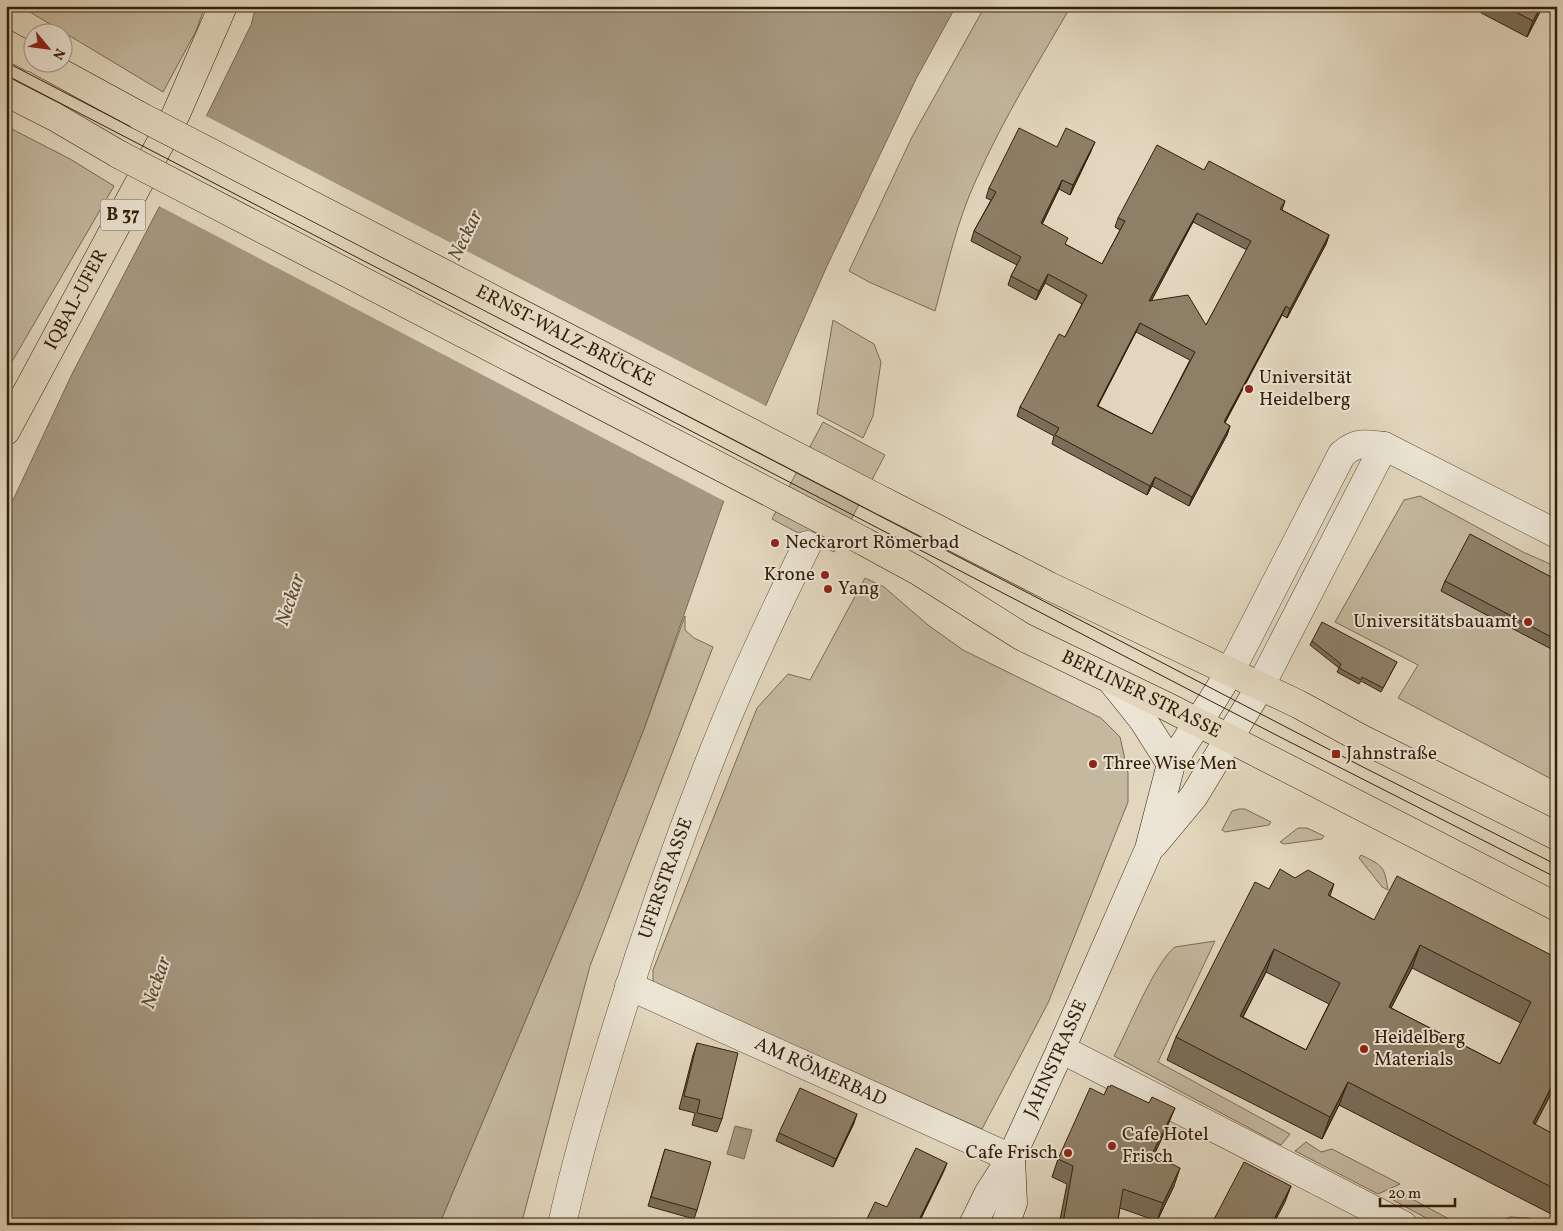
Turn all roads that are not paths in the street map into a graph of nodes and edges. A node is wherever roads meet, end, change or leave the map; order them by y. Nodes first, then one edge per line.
1 (224, 6) edge
2 (6, 44) edge
3 (22, 53) edge
4 (59, 72) edge
5 (6, 92) edge
6 (8, 424) edge
7 (1384, 446) junction
8 (1557, 534) edge
9 (807, 545) dead end
10 (1230, 672) junction
11 (1111, 680) junction
12 (1260, 687) junction
13 (1198, 723) junction
14 (1229, 739) junction
15 (1171, 764) junction
16 (1557, 836) edge
17 (1149, 849) junction
18 (1557, 908) edge
19 (629, 986) junction
20 (1061, 1049) junction
21 (1011, 1158) junction
22 (562, 1225) edge
23 (973, 1225) edge
24 (1006, 1225) edge
25 (1403, 1225) edge

1 - 6 main road, IQBAL-UFER / B 37
2 - 3 main road
4 - 10 main road, ERNST-WALZ-BRÜCKE, bridge
5 - 11 main road, BERLINER STRASSE, bridge
7 - 8 street
7 - 10 street, JAHNSTRASSE
7 - 12 street, JAHNSTRASSE
9 - 19 street, UFERSTRASSE
10 - 12 main road
10 - 13 street, JAHNSTRASSE
11 - 13 main road, BERLINER STRASSE
11 - 15 street
12 - 14 street, JAHNSTRASSE
12 - 16 main road
13 - 14 main road, BERLINER STRASSE
13 - 15 street, JAHNSTRASSE
14 - 17 street, JAHNSTRASSE
14 - 18 main road, BERLINER STRASSE
15 - 17 street, JAHNSTRASSE
17 - 20 street, JAHNSTRASSE
19 - 21 street, AM RÖMERBAD
19 - 22 street, UFERSTRASSE
20 - 21 street, JAHNSTRASSE
20 - 25 street
21 - 23 street, JAHNSTRASSE
21 - 24 street, JAHNSTRASSE

